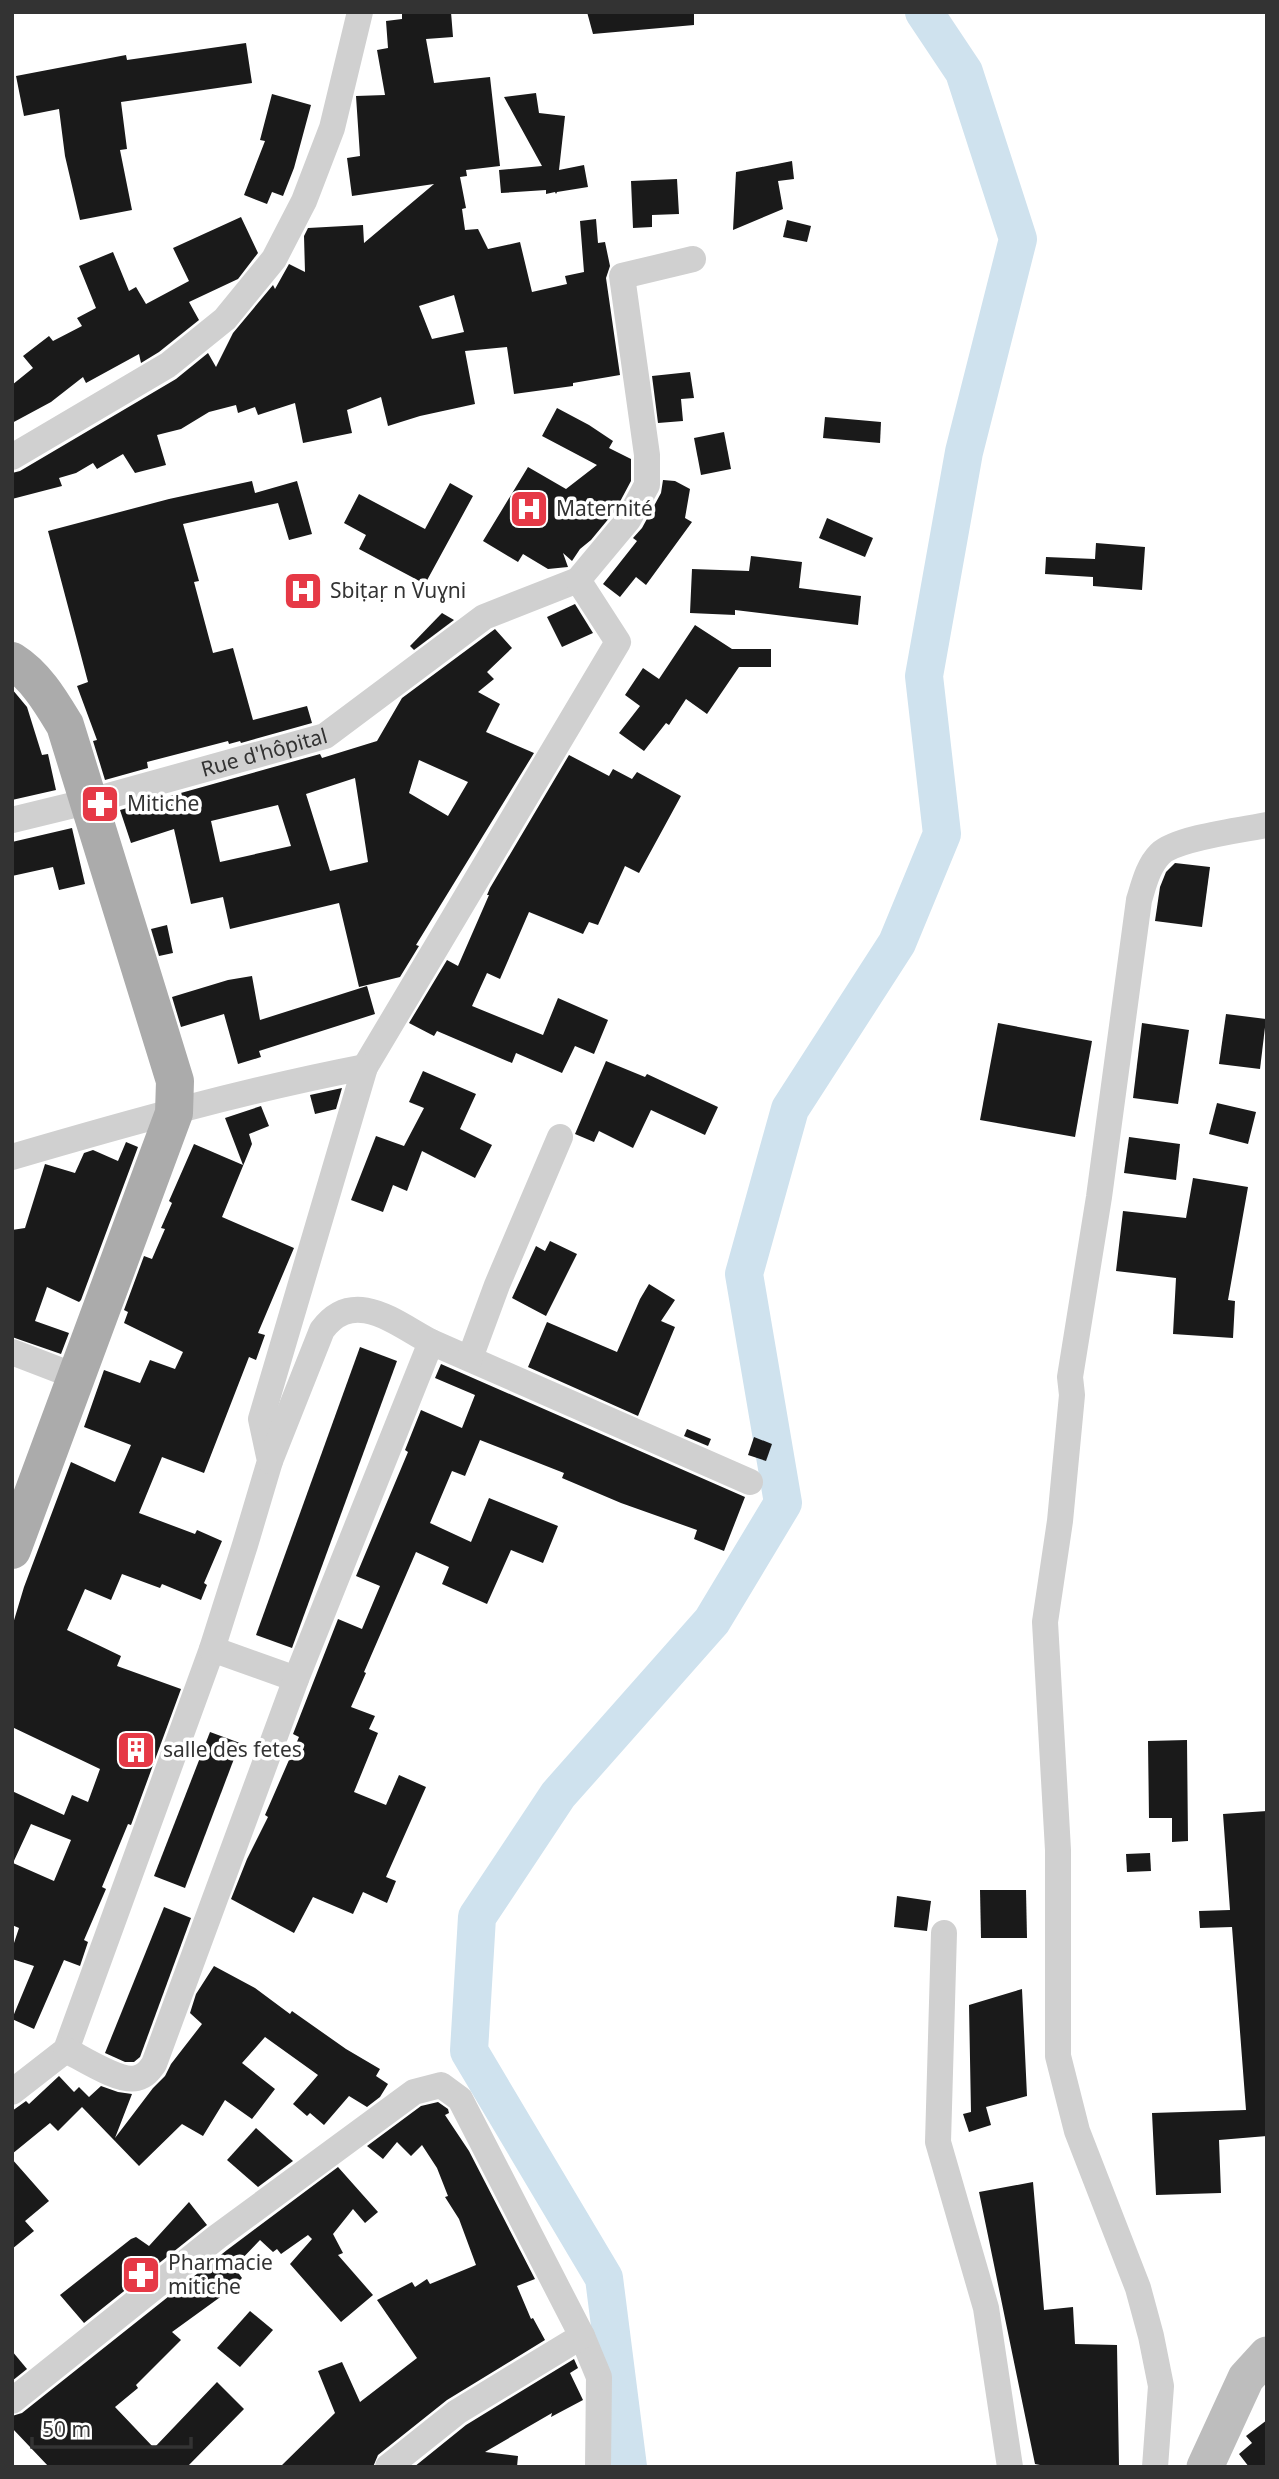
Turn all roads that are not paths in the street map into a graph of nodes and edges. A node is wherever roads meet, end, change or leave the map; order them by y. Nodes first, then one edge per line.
1 (360, 12) edge
2 (693, 259) dead end
3 (12, 457) edge
4 (578, 580) junction
5 (12, 661) edge
6 (90, 801) junction
7 (12, 820) edge
8 (1267, 825) edge
9 (365, 1068) junction
10 (174, 1113) junction
11 (560, 1137) dead end
12 (12, 1157) edge
13 (431, 1342) junction
14 (12, 1352) edge
15 (470, 1358) junction
16 (77, 1377) junction
17 (270, 1461) junction
18 (750, 1482) dead end
19 (12, 1550) edge
20 (212, 1649) junction
21 (296, 1679) junction
22 (944, 1933) dead end
23 (66, 2050) junction
24 (12, 2092) edge
25 (582, 2336) junction
26 (1267, 2355) edge
27 (12, 2401) edge
28 (388, 2467) edge
29 (598, 2467) edge
30 (1010, 2467) edge
31 (1155, 2467) edge
32 (1205, 2467) edge

1 - 3 street
2 - 4 street
4 - 6 street, Rue d'hôpital
4 - 9 street
5 - 6 main road
6 - 7 street, Rue d'hôpital
6 - 10 main road
8 - 31 street
9 - 10 street
9 - 17 street
10 - 12 street
10 - 16 main road
11 - 15 street
13 - 15 street
13 - 17 street
13 - 21 street
14 - 16 street
15 - 18 street
16 - 19 main road
17 - 20 street
20 - 21 street
20 - 23 street
21 - 23 street
22 - 30 street
23 - 24 street
25 - 27 street
25 - 28 street
25 - 29 street
26 - 32 main road

